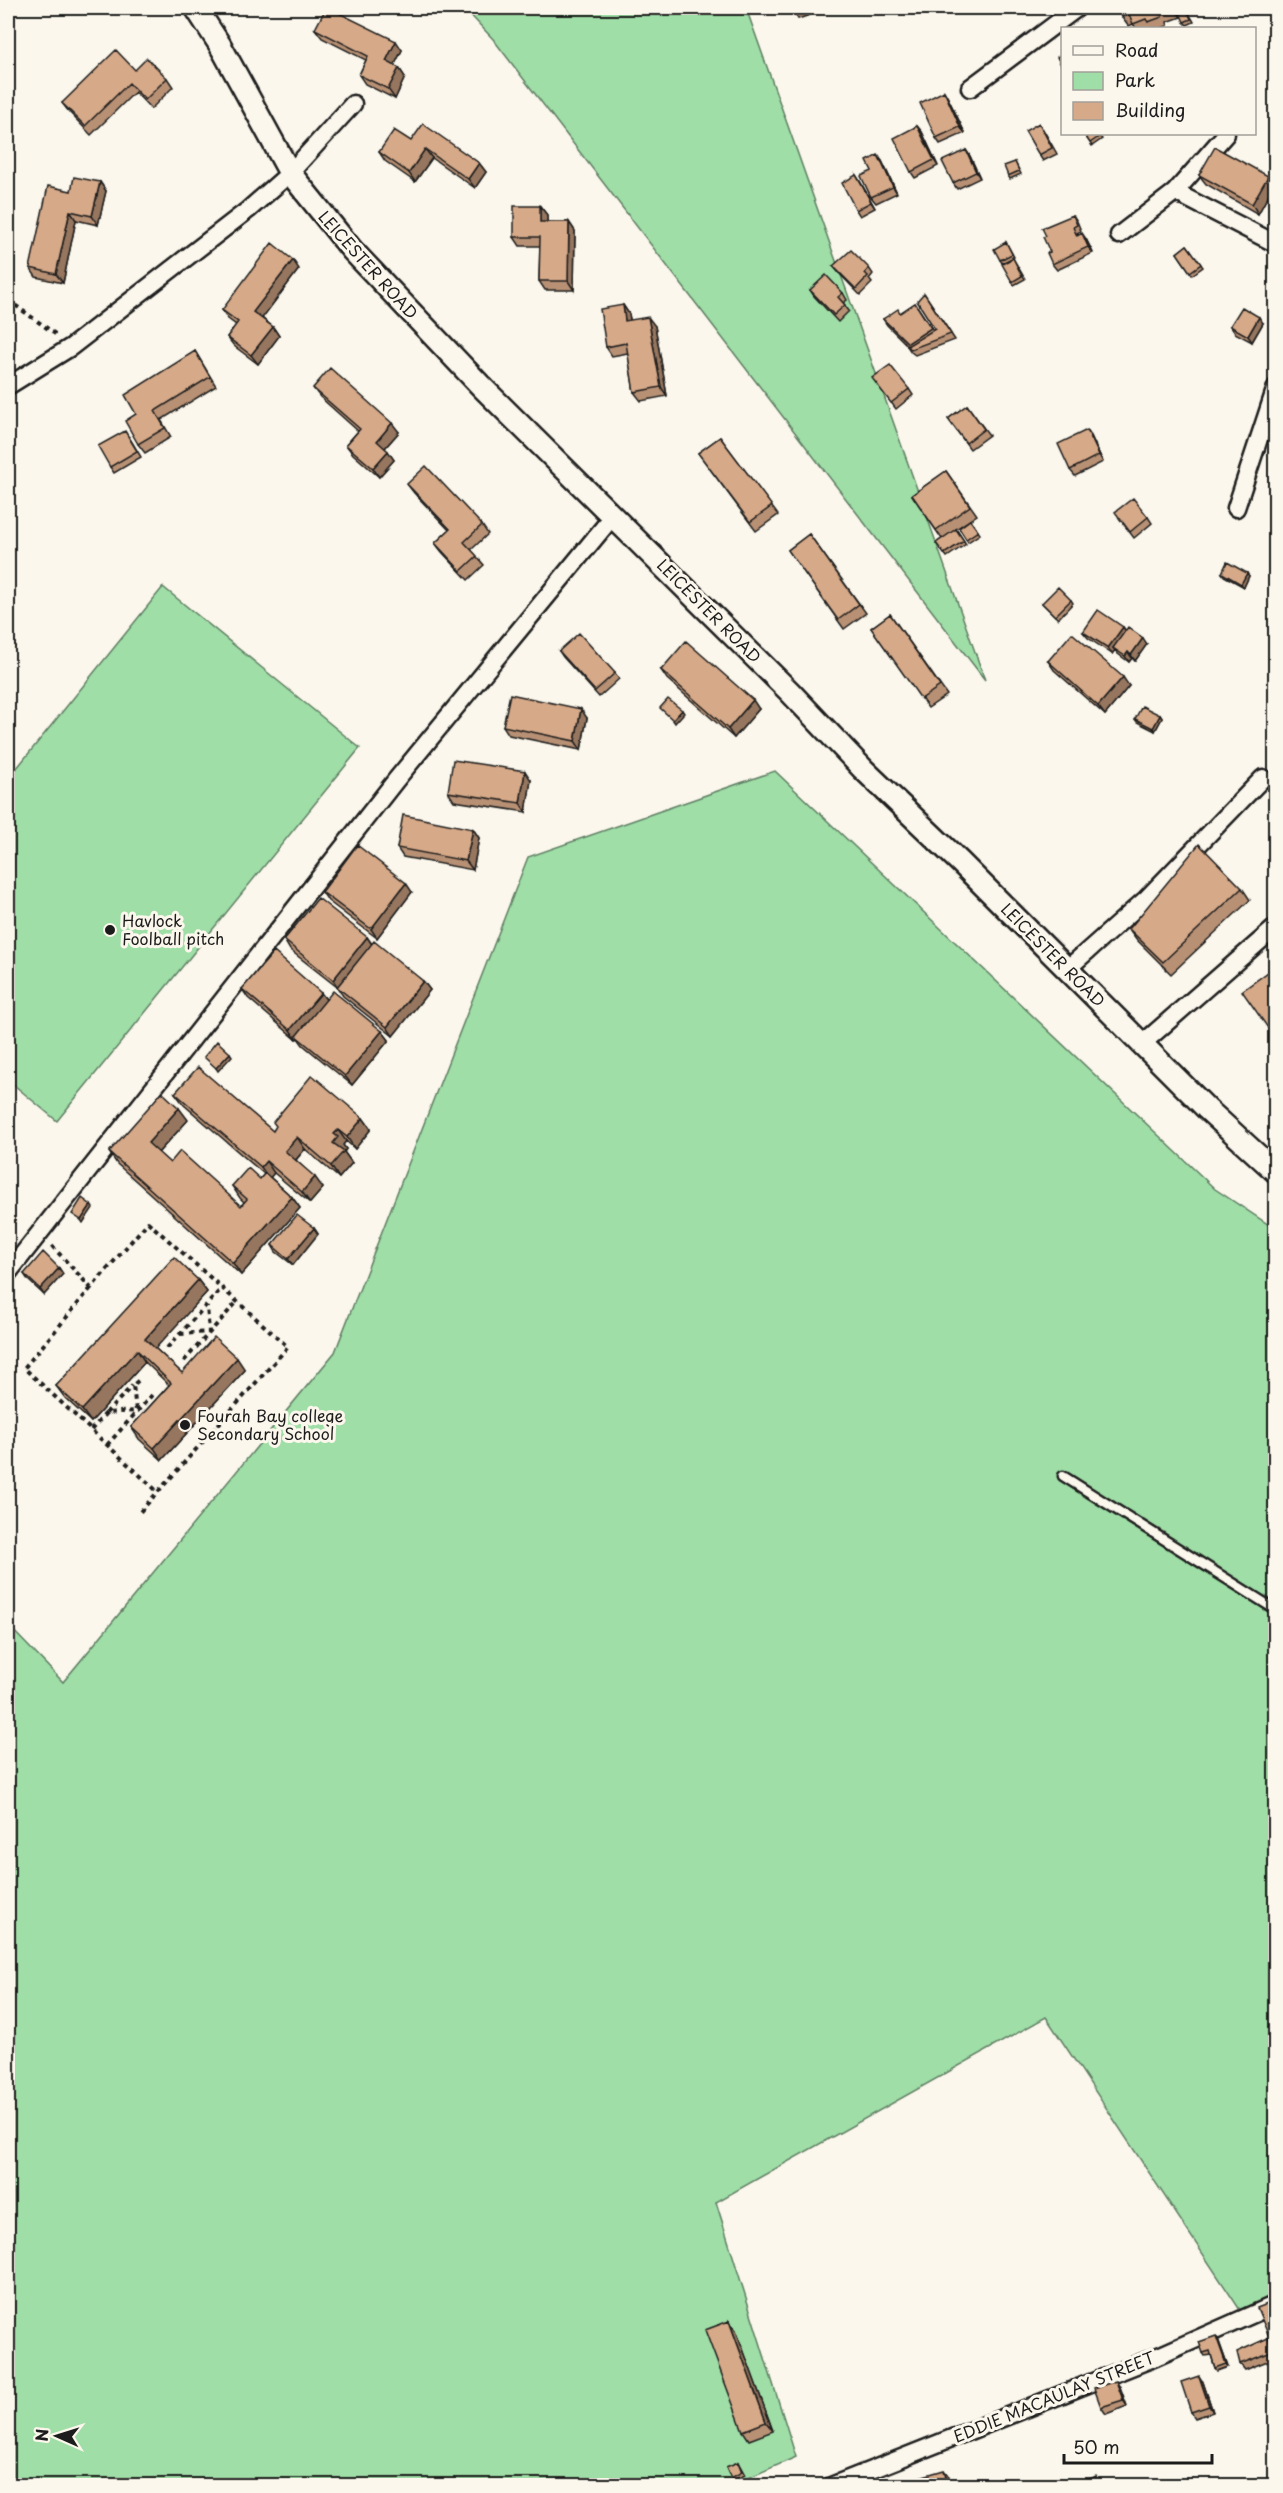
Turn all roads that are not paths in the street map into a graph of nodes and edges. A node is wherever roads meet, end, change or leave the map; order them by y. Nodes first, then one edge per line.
1 (196, 8) edge
2 (1077, 8) edge
3 (969, 88) dead end
4 (353, 104) dead end
5 (1225, 135) edge
6 (290, 173) junction
7 (1175, 192) junction
8 (1119, 235) dead end
9 (1275, 244) edge
10 (8, 387) edge
11 (1275, 387) edge
12 (1236, 508) dead end
13 (613, 516) junction
14 (1263, 778) dead end
15 (1275, 927) edge
16 (1066, 970) junction
17 (1142, 1044) junction
18 (1275, 1172) edge
19 (8, 1273) edge
20 (1063, 1476) dead end
21 (1275, 1610) edge
22 (1275, 2304) edge
23 (831, 2486) edge

1 - 6 street, LEICESTER ROAD
2 - 3 street
4 - 6 street
5 - 7 street
6 - 10 street
6 - 13 street, LEICESTER ROAD
7 - 8 street
7 - 9 street
11 - 12 street
13 - 16 street, LEICESTER ROAD
13 - 19 street
14 - 16 street
15 - 17 street
16 - 17 street, LEICESTER ROAD
17 - 18 street, LEICESTER ROAD
20 - 21 lane
22 - 23 street, EDDIE MACAULAY STREET

